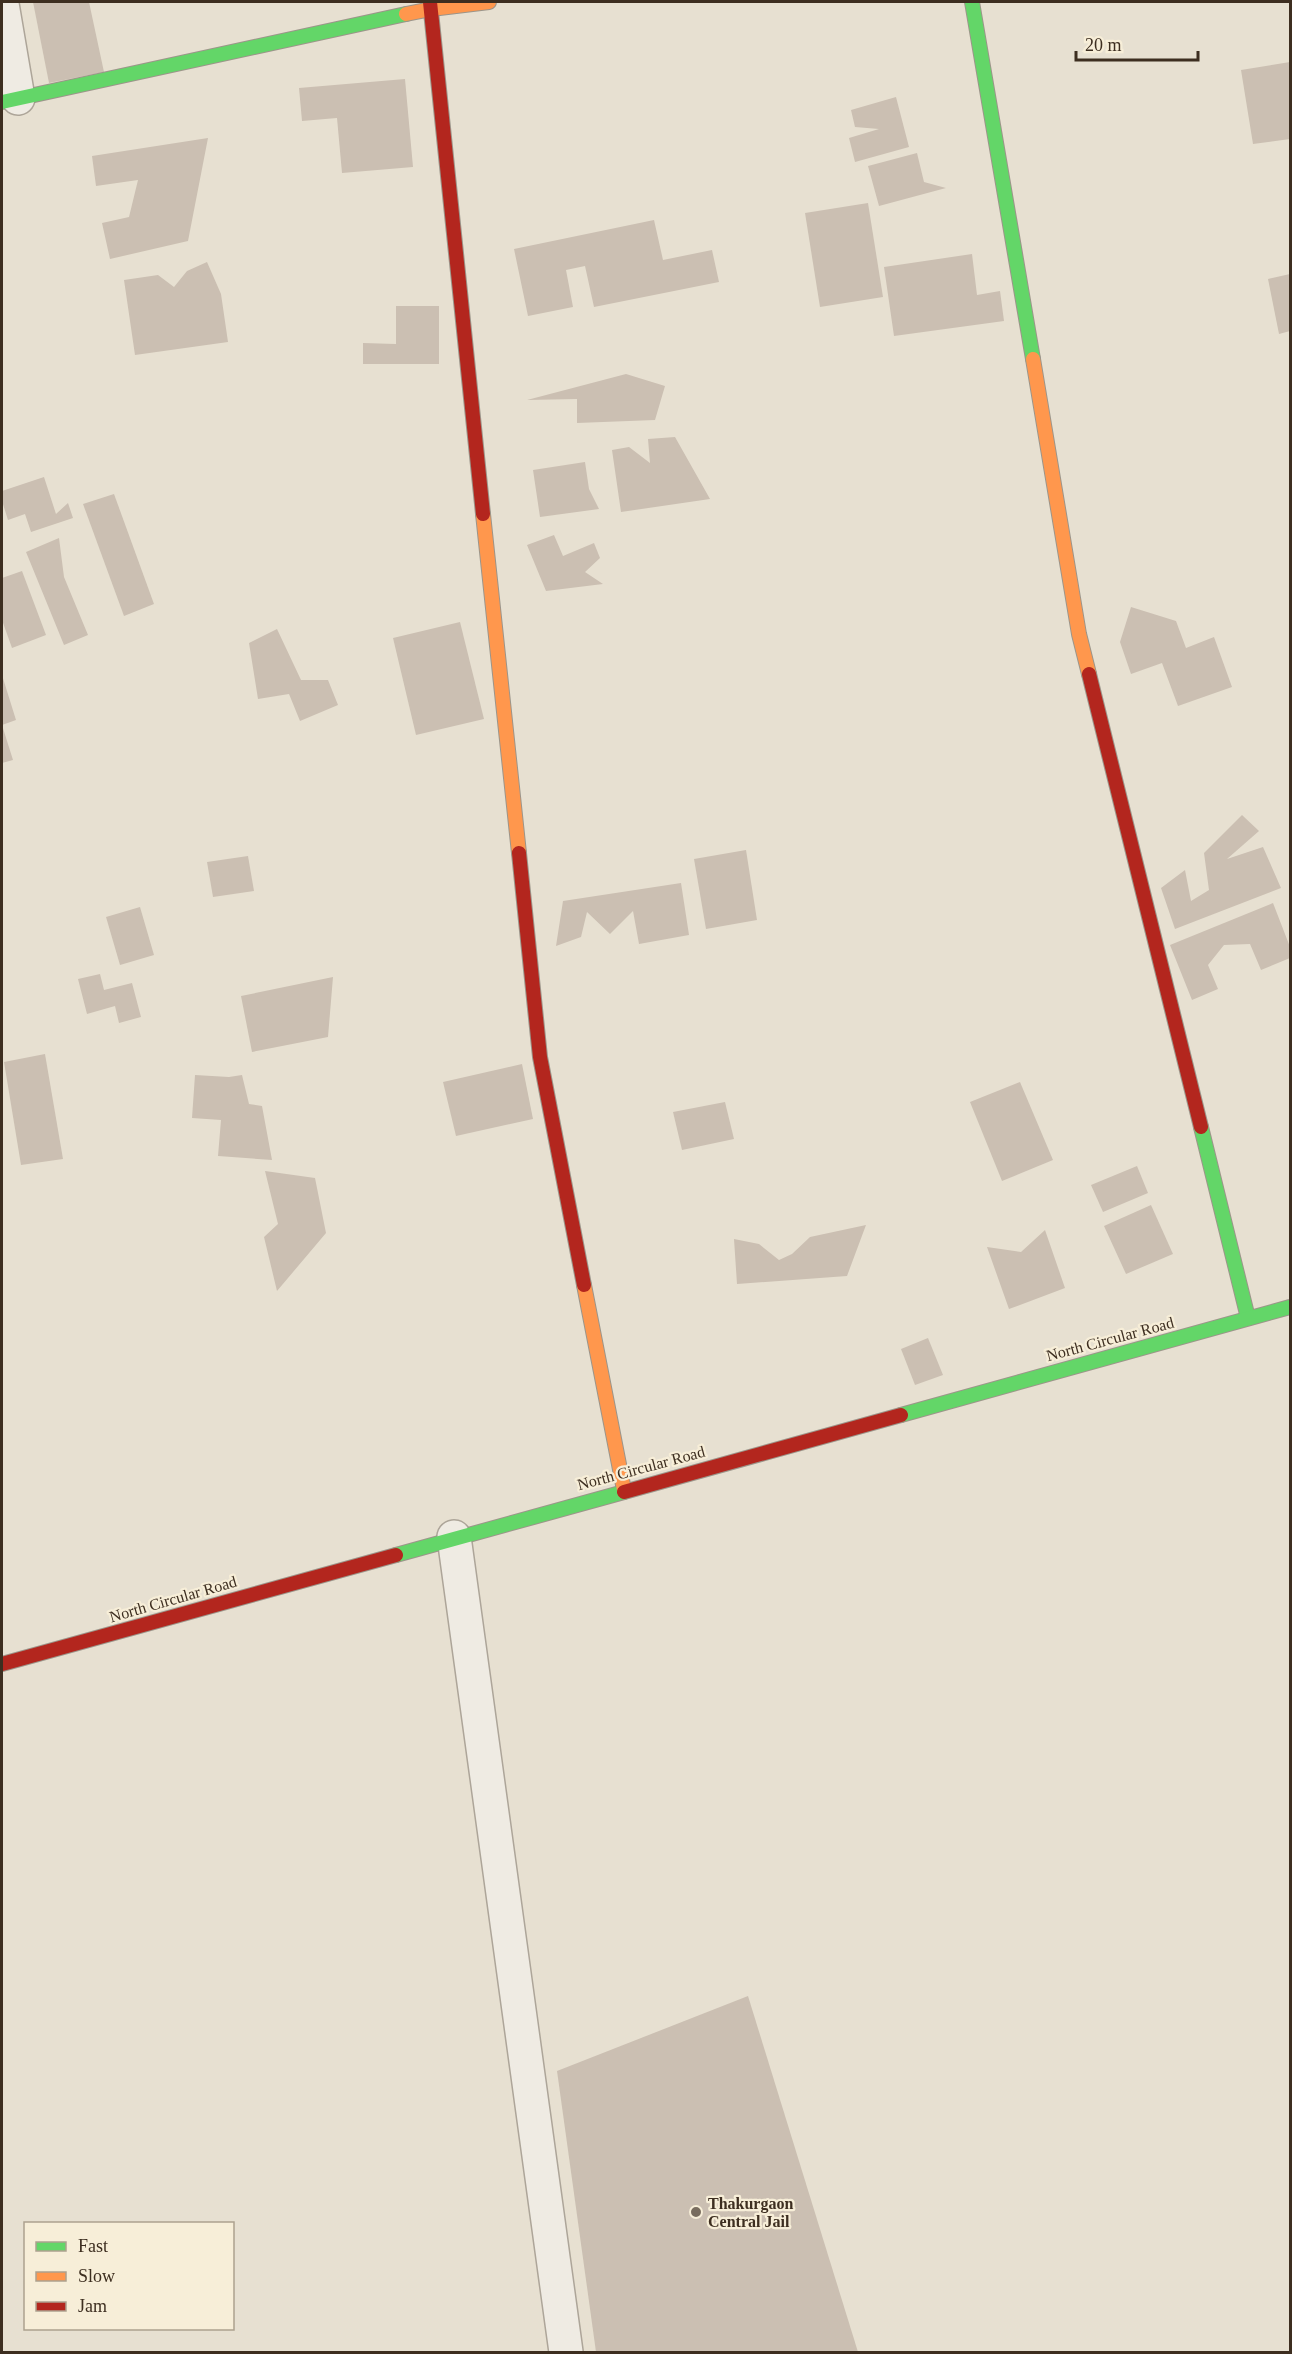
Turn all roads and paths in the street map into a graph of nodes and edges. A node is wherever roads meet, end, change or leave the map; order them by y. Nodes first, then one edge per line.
1 (489, 2) edge
2 (972, 2) edge
3 (2, 4) edge
4 (430, 5) edge
5 (10, 100) edge
6 (1290, 1307) edge
7 (1248, 1318) junction
8 (624, 1490) junction
9 (454, 1537) junction
10 (2, 1664) edge
11 (566, 2352) edge

1 - 4 street
2 - 7 street
3 - 5 street
4 - 5 street
4 - 8 street
6 - 7 street, North Circular Road
7 - 8 street, North Circular Road
8 - 9 street, North Circular Road
9 - 10 street, North Circular Road
9 - 11 street

